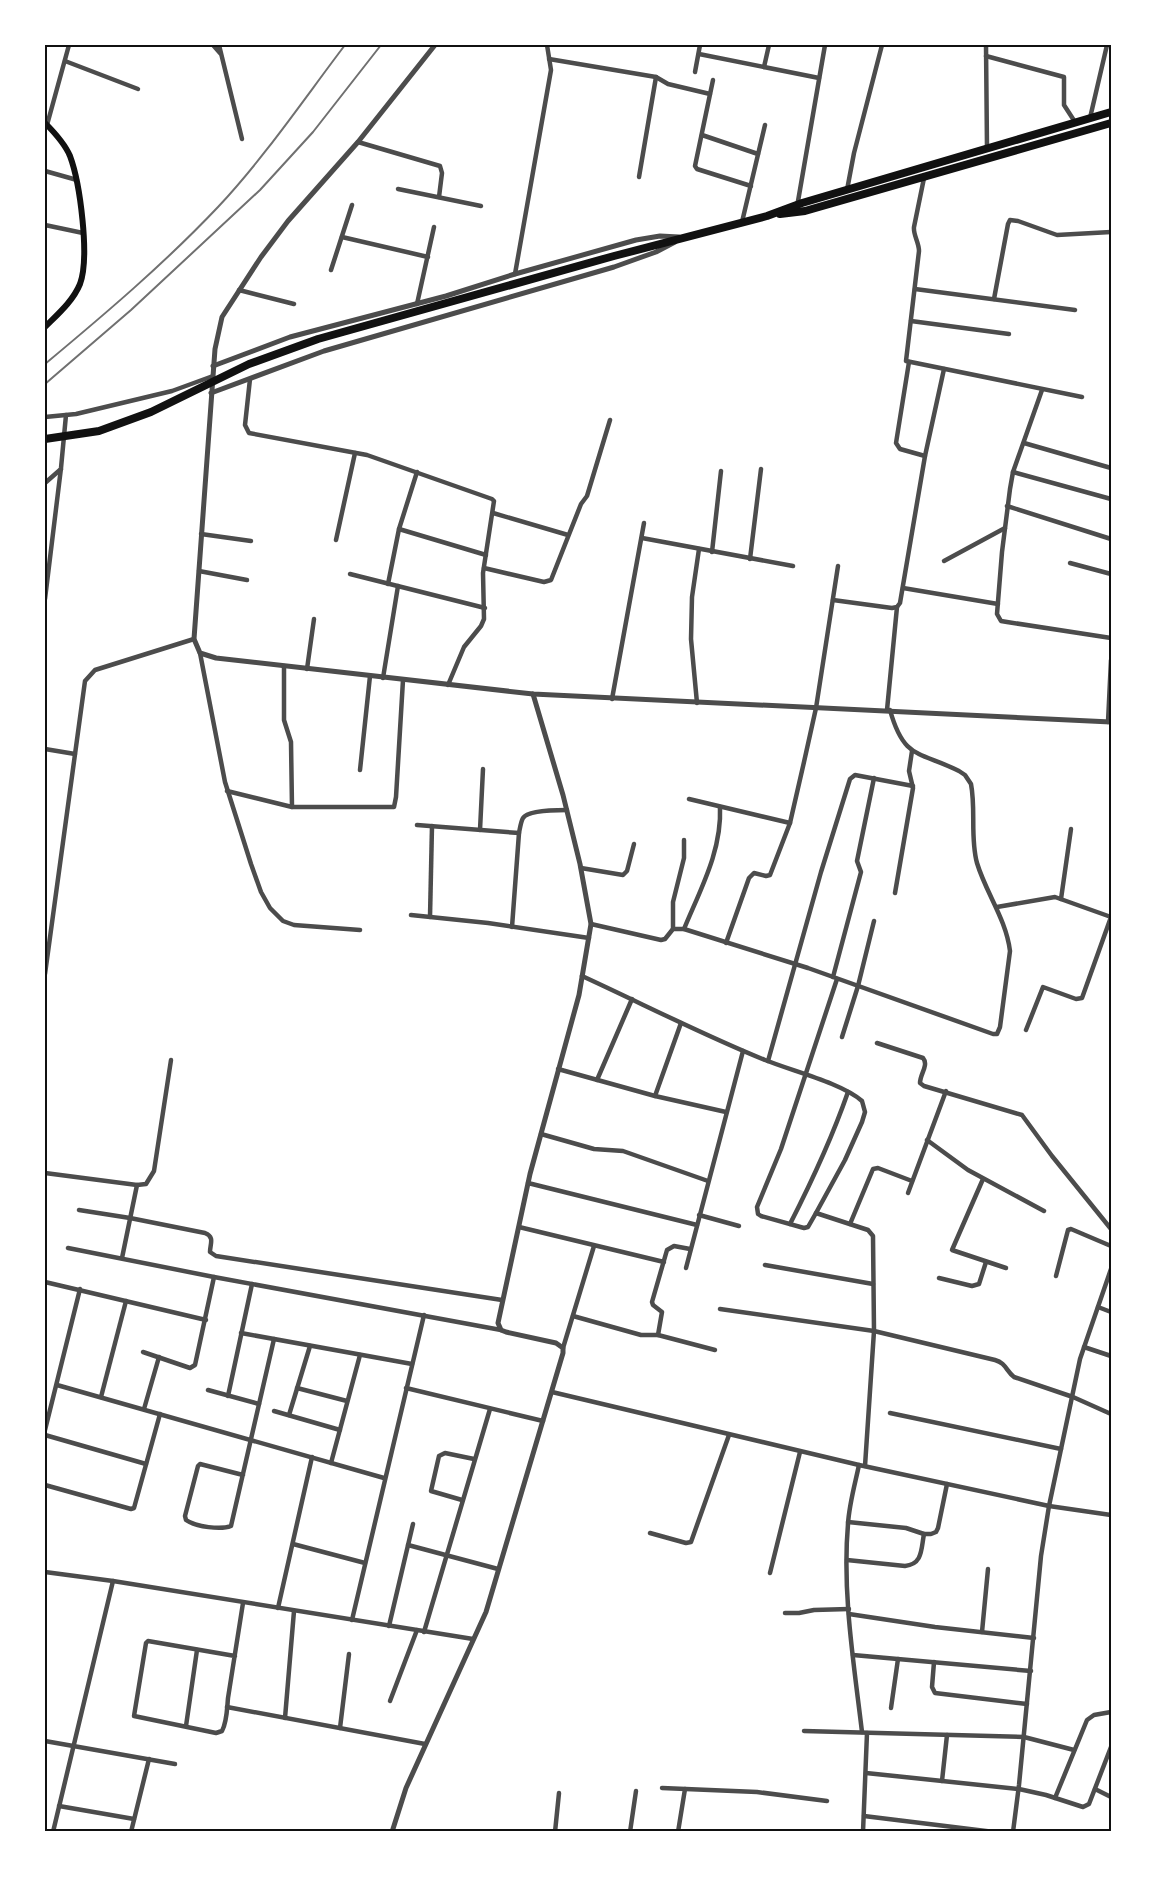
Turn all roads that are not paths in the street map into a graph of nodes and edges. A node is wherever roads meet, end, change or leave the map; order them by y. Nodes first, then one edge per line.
1 (69, 45) edge
2 (213, 45) edge
3 (219, 45) edge
4 (435, 45) edge
5 (547, 45) edge
6 (700, 45) edge
7 (769, 45) edge
8 (825, 45) edge
9 (882, 45) edge
10 (986, 45) edge
11 (1107, 45) edge
12 (220, 53) junction
13 (699, 54) junction
14 (986, 56) junction
15 (549, 59) junction
16 (65, 61) junction
17 (764, 67) junction
18 (695, 72) dead end
19 (656, 76) junction
20 (819, 78) junction
21 (713, 80) dead end
22 (138, 89) dead end
23 (710, 94) junction
24 (1111, 112) edge
25 (1090, 118) junction
26 (1075, 123) junction
27 (1111, 123) edge
28 (46, 124) edge
29 (765, 125) dead end
30 (702, 135) junction
31 (242, 138) dead end
32 (358, 141) junction
33 (987, 149) junction
34 (758, 154) junction
35 (45, 171) edge
36 (639, 177) dead end
37 (924, 178) junction
38 (77, 180) junction
39 (751, 186) junction
40 (398, 189) dead end
41 (847, 189) junction
42 (439, 197) junction
43 (352, 205) dead end
44 (481, 206) dead end
45 (797, 208) junction
46 (742, 222) junction
47 (45, 225) edge
48 (434, 227) dead end
49 (1111, 232) edge
50 (83, 233) junction
51 (342, 237) junction
52 (682, 238) junction
53 (428, 257) junction
54 (331, 270) dead end
55 (515, 274) junction
56 (915, 289) junction
57 (239, 290) junction
58 (994, 299) junction
59 (294, 304) dead end
60 (417, 304) junction
61 (1075, 310) dead end
62 (911, 321) junction
63 (45, 327) edge
64 (1009, 334) dead end
65 (909, 362) junction
66 (213, 366) junction
67 (944, 369) junction
68 (213, 376) junction
69 (250, 379) junction
70 (1042, 390) junction
71 (212, 393) junction
72 (1082, 397) dead end
73 (66, 415) junction
74 (45, 417) edge
75 (610, 420) dead end
76 (45, 439) edge
77 (1024, 442) junction
78 (355, 453) junction
79 (925, 456) junction
80 (61, 468) junction
81 (1111, 468) edge
82 (761, 469) dead end
83 (721, 471) dead end
84 (417, 472) junction
85 (1013, 472) junction
86 (45, 483) edge
87 (1111, 499) edge
88 (1007, 506) junction
89 (493, 513) junction
90 (644, 523) dead end
91 (1005, 528) junction
92 (399, 529) junction
93 (201, 534) junction
94 (568, 535) junction
95 (642, 538) junction
96 (1111, 539) edge
97 (336, 540) dead end
98 (251, 541) dead end
99 (699, 549) junction
100 (712, 552) junction
101 (486, 555) junction
102 (750, 559) junction
103 (944, 561) dead end
104 (1070, 563) dead end
105 (793, 566) dead end
106 (838, 566) dead end
107 (484, 568) junction
108 (199, 571) junction
109 (350, 574) dead end
110 (1111, 574) edge
111 (247, 580) dead end
112 (388, 584) junction
113 (398, 586) junction
114 (903, 588) junction
115 (45, 599) edge
116 (833, 600) junction
117 (998, 604) junction
118 (897, 607) junction
119 (485, 608) junction
120 (314, 619) dead end
121 (1111, 638) edge
122 (194, 639) junction
123 (200, 653) junction
124 (1111, 660) edge
125 (284, 666) junction
126 (307, 669) junction
127 (370, 676) junction
128 (383, 678) junction
129 (403, 680) junction
130 (448, 685) junction
131 (532, 694) junction
132 (612, 699) junction
133 (697, 703) junction
134 (816, 708) junction
135 (889, 710) junction
136 (1110, 722) edge
137 (45, 749) edge
138 (912, 751) junction
139 (75, 754) junction
140 (483, 769) dead end
141 (360, 770) dead end
142 (874, 778) junction
143 (913, 786) junction
144 (227, 791) junction
145 (689, 799) dead end
146 (292, 807) junction
147 (720, 807) junction
148 (567, 810) junction
149 (790, 823) junction
150 (417, 825) dead end
151 (432, 826) junction
152 (1071, 829) dead end
153 (480, 830) junction
154 (519, 832) junction
155 (684, 840) dead end
156 (634, 844) dead end
157 (581, 868) junction
158 (895, 893) dead end
159 (1061, 898) junction
160 (996, 907) junction
161 (411, 915) dead end
162 (430, 917) junction
163 (1111, 917) edge
164 (874, 921) dead end
165 (591, 924) junction
166 (512, 927) junction
167 (673, 929) junction
168 (684, 929) junction
169 (360, 930) dead end
170 (589, 938) junction
171 (726, 943) junction
172 (795, 964) junction
173 (45, 974) edge
174 (582, 976) junction
175 (835, 978) junction
176 (858, 986) junction
177 (632, 999) junction
178 (681, 1023) junction
179 (1026, 1030) dead end
180 (842, 1037) dead end
181 (877, 1043) dead end
182 (743, 1051) junction
183 (171, 1060) dead end
184 (768, 1061) junction
185 (558, 1069) junction
186 (807, 1076) junction
187 (597, 1080) junction
188 (946, 1091) junction
189 (848, 1092) junction
190 (655, 1096) junction
191 (726, 1112) junction
192 (541, 1134) junction
193 (927, 1140) junction
194 (45, 1173) edge
195 (983, 1179) junction
196 (708, 1181) junction
197 (912, 1181) junction
198 (528, 1183) junction
199 (138, 1185) junction
200 (908, 1193) dead end
201 (79, 1210) dead end
202 (1044, 1211) dead end
203 (816, 1213) junction
204 (699, 1215) junction
205 (130, 1218) junction
206 (790, 1224) junction
207 (850, 1224) junction
208 (697, 1225) junction
209 (739, 1226) dead end
210 (519, 1227) junction
211 (1111, 1229) edge
212 (594, 1246) junction
213 (1111, 1246) edge
214 (68, 1248) dead end
215 (690, 1249) junction
216 (122, 1258) junction
217 (664, 1262) junction
218 (986, 1262) junction
219 (765, 1265) dead end
220 (686, 1268) dead end
221 (1006, 1268) dead end
222 (1111, 1269) edge
223 (1056, 1276) dead end
224 (214, 1277) junction
225 (939, 1278) dead end
226 (45, 1282) edge
227 (252, 1284) junction
228 (873, 1284) junction
229 (80, 1289) junction
230 (502, 1300) junction
231 (126, 1301) junction
232 (1098, 1307) junction
233 (720, 1309) dead end
234 (1111, 1312) edge
235 (424, 1315) junction
236 (573, 1316) junction
237 (206, 1320) junction
238 (501, 1330) junction
239 (874, 1331) junction
240 (241, 1333) junction
241 (658, 1335) junction
242 (274, 1339) junction
243 (310, 1346) junction
244 (1084, 1347) junction
245 (563, 1348) junction
246 (715, 1350) dead end
247 (143, 1352) dead end
248 (360, 1355) junction
249 (1111, 1356) edge
250 (159, 1357) junction
251 (412, 1364) junction
252 (57, 1385) junction
253 (297, 1388) junction
254 (406, 1388) junction
255 (208, 1390) dead end
256 (552, 1392) junction
257 (228, 1396) junction
258 (101, 1397) junction
259 (1073, 1397) junction
260 (347, 1401) junction
261 (259, 1404) junction
262 (490, 1408) junction
263 (144, 1409) junction
264 (274, 1411) dead end
265 (890, 1413) dead end
266 (160, 1414) junction
267 (1111, 1414) edge
268 (289, 1415) junction
269 (543, 1421) junction
270 (340, 1430) junction
271 (45, 1432) edge
272 (729, 1435) junction
273 (251, 1440) junction
274 (1061, 1449) junction
275 (800, 1452) junction
276 (312, 1457) junction
277 (474, 1459) junction
278 (331, 1462) junction
279 (146, 1464) junction
280 (859, 1465) junction
281 (866, 1466) junction
282 (243, 1475) junction
283 (384, 1478) junction
284 (947, 1484) junction
285 (45, 1485) edge
286 (462, 1500) junction
287 (1049, 1506) junction
288 (1111, 1515) edge
289 (848, 1522) junction
290 (413, 1524) dead end
291 (650, 1533) dead end
292 (924, 1534) junction
293 (293, 1544) junction
294 (408, 1545) junction
295 (445, 1555) junction
296 (848, 1560) junction
297 (365, 1563) junction
298 (498, 1569) junction
299 (988, 1569) dead end
300 (45, 1572) edge
301 (770, 1573) dead end
302 (112, 1581) junction
303 (243, 1603) junction
304 (278, 1608) junction
305 (294, 1611) junction
306 (849, 1611) junction
307 (785, 1613) dead end
308 (352, 1620) junction
309 (389, 1626) junction
310 (417, 1630) junction
311 (423, 1632) junction
312 (982, 1632) junction
313 (1034, 1638) junction
314 (473, 1639) junction
315 (197, 1650) junction
316 (349, 1654) dead end
317 (853, 1655) junction
318 (235, 1656) junction
319 (898, 1659) junction
320 (934, 1662) junction
321 (1031, 1671) junction
322 (390, 1701) dead end
323 (1027, 1704) junction
324 (227, 1707) junction
325 (891, 1708) dead end
326 (1111, 1712) edge
327 (285, 1718) junction
328 (186, 1726) junction
329 (340, 1728) junction
330 (804, 1731) dead end
331 (865, 1732) junction
332 (947, 1735) junction
333 (1024, 1737) junction
334 (45, 1741) edge
335 (425, 1744) junction
336 (73, 1746) junction
337 (1111, 1747) edge
338 (1074, 1750) junction
339 (149, 1760) junction
340 (175, 1764) dead end
341 (866, 1773) junction
342 (942, 1781) junction
343 (662, 1788) dead end
344 (685, 1789) junction
345 (1018, 1789) junction
346 (1095, 1789) junction
347 (636, 1791) dead end
348 (559, 1793) dead end
349 (1055, 1797) junction
350 (1111, 1797) edge
351 (827, 1801) dead end
352 (59, 1806) junction
353 (864, 1816) junction
354 (134, 1819) junction
355 (53, 1832) edge
356 (131, 1832) edge
357 (392, 1832) edge
358 (555, 1832) edge
359 (630, 1832) edge
360 (678, 1832) edge
361 (863, 1832) edge
362 (994, 1832) edge
363 (1013, 1832) edge

1 - 16 street
2 - 12 street
3 - 12 street
4 - 32 street
5 - 15 street
6 - 13 street
7 - 17 street
8 - 20 street
9 - 41 street
10 - 14 street
11 - 25 street
12 - 31 street
13 - 17 street
13 - 18 street
14 - 26 street
14 - 33 street
15 - 19 street
15 - 55 street
16 - 22 street
16 - 28 street
17 - 20 street
19 - 23 street
19 - 36 street
20 - 45 street
21 - 23 street
23 - 30 street
24 - 25 highway
25 - 26 highway
26 - 33 highway
27 - 37 highway
28 - 38 main road
29 - 34 street
30 - 34 street
30 - 39 street
32 - 42 street
32 - 57 street
33 - 41 highway
34 - 39 street
35 - 38 street
37 - 45 highway
37 - 56 street
38 - 50 main road
39 - 46 street
40 - 42 street
41 - 45 highway
42 - 44 street
43 - 51 street
45 - 46 highway
46 - 52 highway
47 - 50 street
48 - 53 street
49 - 58 street
50 - 63 main road
51 - 53 street
51 - 54 street
52 - 55 street
52 - 69 street
52 - 76 highway
53 - 60 street
55 - 60 street
56 - 58 street
56 - 62 street
57 - 59 street
57 - 66 street
58 - 61 street
60 - 66 street
62 - 64 street
62 - 65 street
65 - 67 street
65 - 79 street
66 - 68 street
67 - 70 street
67 - 79 street
68 - 71 street
68 - 73 street
69 - 71 street
69 - 78 street
70 - 72 street
70 - 77 street
71 - 93 street
73 - 74 street
73 - 80 street
75 - 94 street
77 - 81 street
77 - 85 street
78 - 84 street
78 - 97 street
79 - 114 street
80 - 86 street
80 - 115 street
82 - 102 street
83 - 100 street
84 - 89 street
84 - 92 street
85 - 87 street
85 - 88 street
88 - 91 street
88 - 96 street
89 - 94 street
89 - 101 street
90 - 95 street
91 - 103 street
91 - 117 street
92 - 101 street
92 - 112 street
93 - 98 street
93 - 108 street
94 - 107 street
95 - 99 street
95 - 132 street
99 - 100 street
99 - 133 street
100 - 102 street
101 - 107 street
102 - 105 street
104 - 110 street
106 - 116 street
107 - 119 street
108 - 111 street
108 - 122 street
109 - 112 street
112 - 113 street
113 - 119 street
113 - 128 street
114 - 117 street
114 - 118 street
116 - 118 street
116 - 134 street
117 - 121 street
118 - 135 street
119 - 130 street
120 - 126 street
122 - 123 street
122 - 139 street
123 - 125 street
123 - 144 street
124 - 136 street
125 - 126 street
125 - 146 street
126 - 127 street
127 - 128 street
127 - 141 street
128 - 129 street
129 - 130 street
129 - 146 street
130 - 131 street
131 - 132 street
131 - 148 street
132 - 133 street
133 - 134 street
134 - 135 street
134 - 149 street
135 - 136 street
135 - 138 street
137 - 139 street
138 - 143 street
138 - 160 street
139 - 173 street
140 - 153 street
142 - 143 street
142 - 172 street
142 - 175 street
143 - 158 street
144 - 146 street
144 - 169 street
145 - 147 street
147 - 149 street
147 - 168 street
148 - 154 street
148 - 157 street
149 - 171 street
150 - 151 street
151 - 153 street
151 - 162 street
152 - 159 street
153 - 154 street
154 - 166 street
155 - 167 street
156 - 157 street
157 - 165 street
159 - 160 street
159 - 163 street
160 - 176 street
161 - 162 street
162 - 166 street
163 - 179 street
164 - 176 street
165 - 167 street
165 - 170 street
166 - 170 street
167 - 168 street
168 - 171 street
170 - 174 street
171 - 172 street
172 - 175 street
172 - 184 street
174 - 177 street
174 - 185 street
175 - 176 street
175 - 186 street
176 - 180 street
177 - 178 street
177 - 187 street
178 - 182 street
178 - 190 street
181 - 188 street
182 - 184 street
182 - 191 street
183 - 199 street
184 - 186 street
185 - 187 street
185 - 192 street
186 - 189 street
186 - 206 street
187 - 190 street
188 - 193 street
188 - 211 street
189 - 203 street
189 - 206 street
190 - 191 street
191 - 196 street
192 - 196 street
192 - 198 street
193 - 195 street
193 - 197 street
194 - 199 street
195 - 202 street
195 - 218 street
196 - 204 street
197 - 200 street
197 - 207 street
198 - 208 street
198 - 210 street
199 - 205 street
201 - 205 street
203 - 206 street
203 - 207 street
204 - 208 street
204 - 209 street
205 - 216 street
205 - 230 street
207 - 228 street
208 - 215 street
210 - 212 street
210 - 230 street
212 - 217 street
212 - 236 street
213 - 223 street
214 - 216 street
215 - 217 street
215 - 220 street
216 - 224 street
217 - 241 street
218 - 221 street
218 - 225 street
219 - 228 street
222 - 232 street
224 - 227 street
224 - 237 street
226 - 229 street
227 - 235 street
227 - 240 street
228 - 239 street
229 - 231 street
229 - 252 street
230 - 238 street
231 - 237 street
231 - 258 street
232 - 234 street
232 - 244 street
233 - 239 street
235 - 238 street
235 - 251 street
236 - 241 street
236 - 245 street
237 - 250 street
238 - 245 street
239 - 259 street
239 - 281 street
240 - 242 street
240 - 257 street
241 - 246 street
242 - 243 street
242 - 261 street
243 - 248 street
243 - 253 street
244 - 249 street
244 - 259 street
245 - 256 street
247 - 250 street
248 - 251 street
248 - 260 street
250 - 263 street
251 - 254 street
252 - 258 street
252 - 271 street
253 - 260 street
253 - 268 street
254 - 262 street
254 - 283 street
255 - 257 street
256 - 269 street
256 - 272 street
257 - 261 street
258 - 263 street
259 - 267 street
259 - 274 street
260 - 270 street
261 - 273 street
262 - 269 street
262 - 277 street
263 - 266 street
264 - 268 street
265 - 274 street
266 - 273 street
266 - 279 street
268 - 270 street
269 - 298 street
270 - 278 street
271 - 279 street
272 - 275 street
272 - 291 street
273 - 276 street
273 - 282 street
274 - 287 street
275 - 280 street
275 - 301 street
276 - 278 street
276 - 293 street
277 - 286 street
277 - 286 street
278 - 283 street
279 - 285 street
280 - 281 street
280 - 289 street
281 - 284 street
282 - 282 street
283 - 297 street
284 - 287 street
284 - 292 street
286 - 295 street
287 - 288 street
287 - 313 street
289 - 292 street
289 - 296 street
290 - 294 street
292 - 296 street
293 - 297 street
293 - 304 street
294 - 295 street
294 - 309 street
295 - 298 street
295 - 311 street
296 - 306 street
297 - 308 street
298 - 314 street
299 - 312 street
300 - 302 street
302 - 303 street
302 - 336 street
303 - 304 street
303 - 318 street
304 - 305 street
305 - 308 street
305 - 327 street
306 - 307 street
306 - 312 street
306 - 317 street
308 - 309 street
309 - 310 street
310 - 311 street
310 - 322 street
311 - 314 street
312 - 313 street
313 - 321 street
314 - 335 street
315 - 318 street
315 - 328 street
315 - 328 street
316 - 329 street
317 - 319 street
317 - 331 street
318 - 324 street
319 - 320 street
319 - 325 street
320 - 321 street
320 - 323 street
321 - 323 street
323 - 333 street
324 - 327 street
324 - 328 street
326 - 338 street
327 - 329 street
329 - 335 street
330 - 331 street
331 - 332 street
331 - 341 street
332 - 333 street
332 - 342 street
333 - 338 street
333 - 345 street
334 - 336 street
335 - 357 street
336 - 339 street
336 - 352 street
337 - 346 street
338 - 349 street
339 - 340 street
339 - 354 street
341 - 342 street
341 - 353 street
342 - 345 street
343 - 344 street
344 - 351 street
344 - 360 street
345 - 349 street
345 - 363 street
346 - 349 street
346 - 350 street
347 - 359 street
348 - 358 street
352 - 354 street
352 - 355 street
353 - 361 street
353 - 362 street
354 - 356 street

